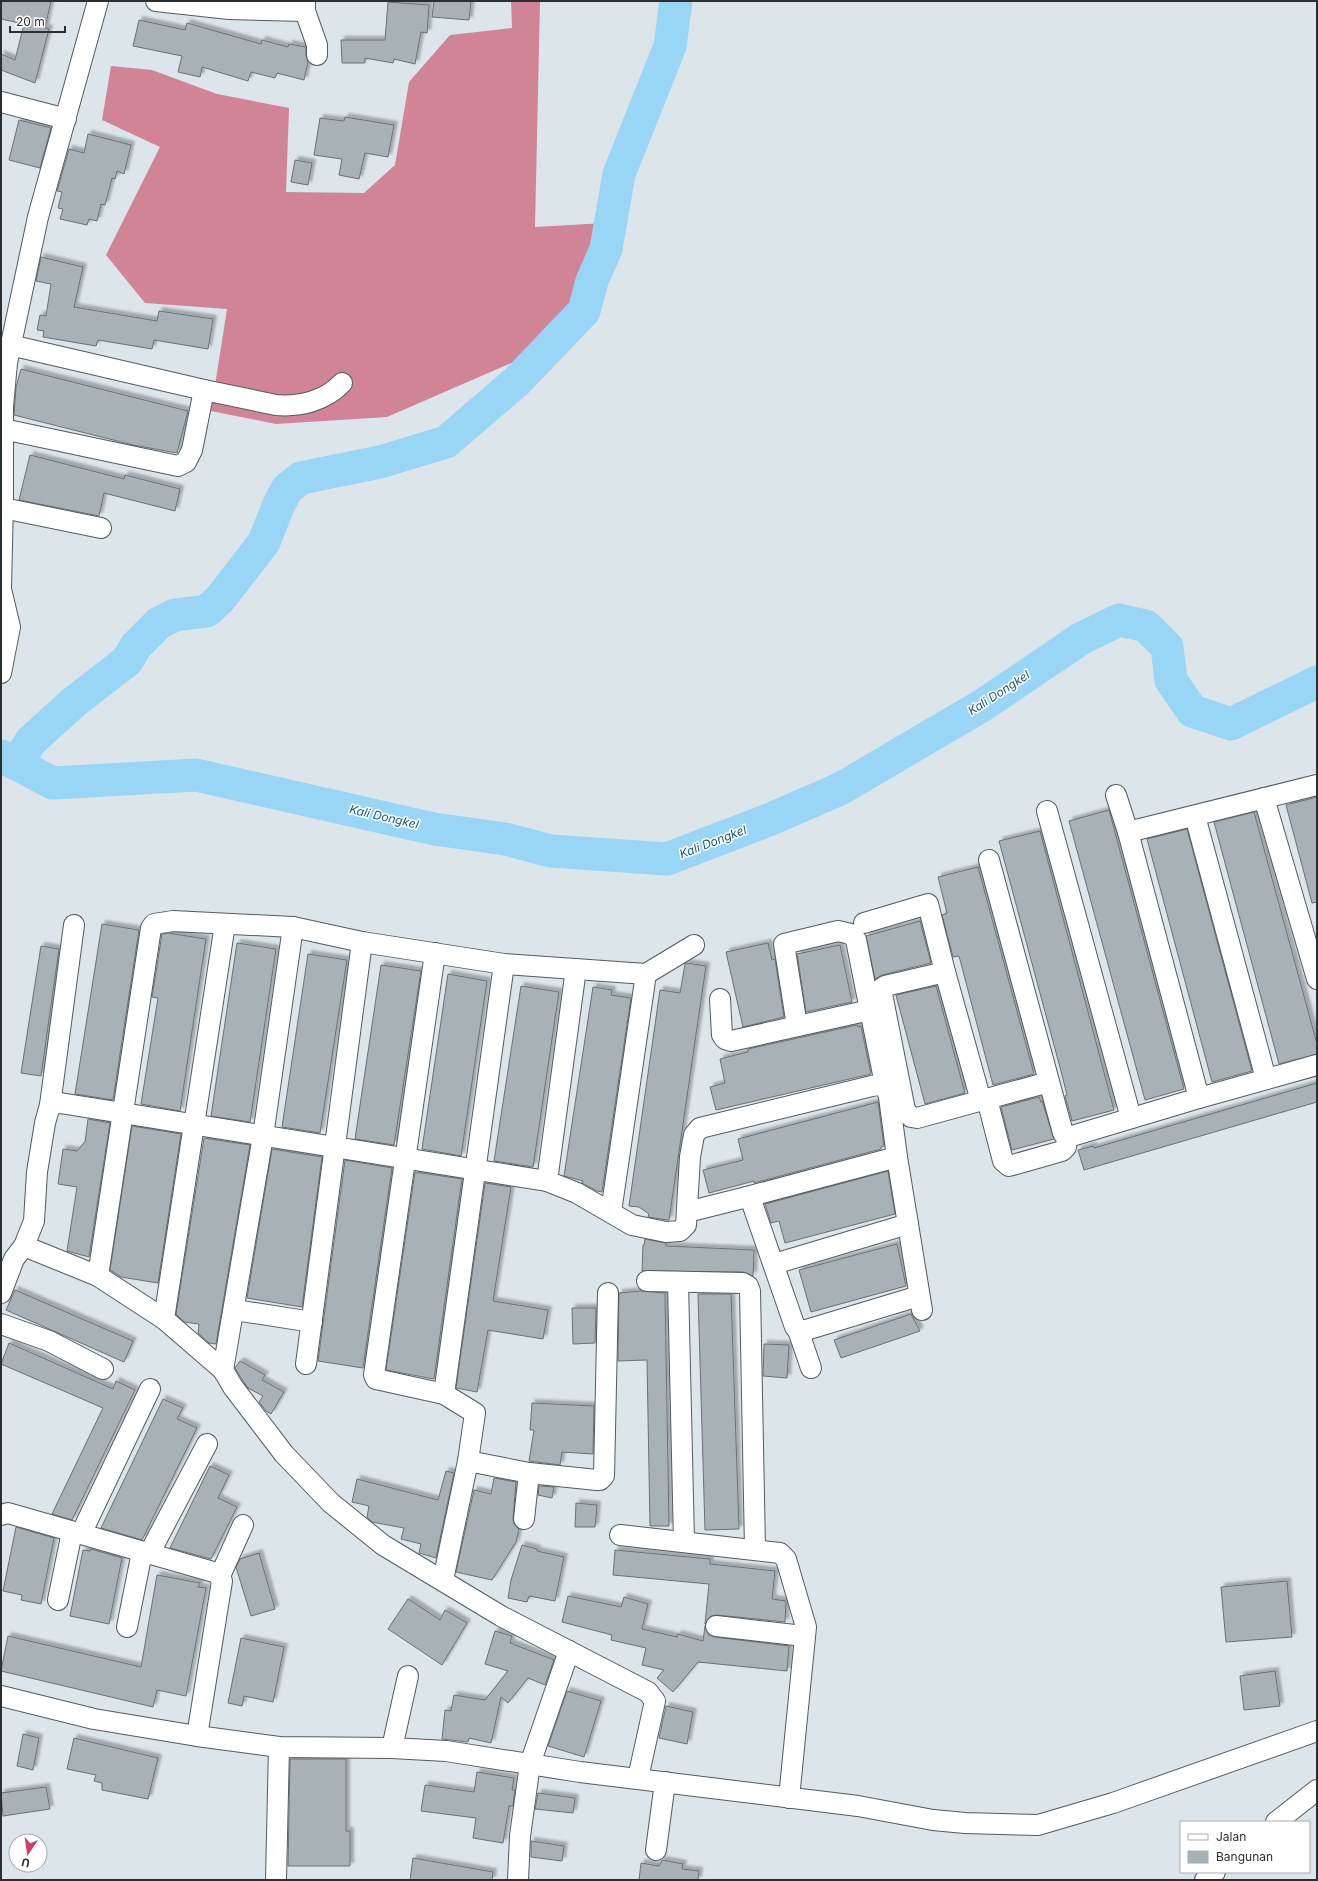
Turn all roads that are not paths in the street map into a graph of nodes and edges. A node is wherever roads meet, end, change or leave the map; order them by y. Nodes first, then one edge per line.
1 (98, 1) edge
2 (156, 1) edge
3 (305, 6) edge
4 (317, 55) dead end
5 (1, 102) edge
6 (66, 119) junction
7 (10, 345) junction
8 (342, 383) dead end
9 (204, 390) junction
10 (3, 429) junction
11 (3, 508) junction
12 (101, 528) dead end
13 (1, 589) edge
14 (1, 673) edge
15 (1317, 785) edge
16 (1116, 795) dead end
17 (1264, 798) junction
18 (1047, 811) dead end
19 (1195, 816) junction
20 (1128, 832) junction
21 (989, 860) dead end
22 (864, 923) dead end
23 (225, 924) junction
24 (74, 925) dead end
25 (293, 928) junction
26 (362, 942) junction
27 (694, 945) dead end
28 (434, 953) junction
29 (504, 964) junction
30 (576, 969) junction
31 (945, 972) junction
32 (646, 974) junction
33 (1317, 979) edge
34 (720, 999) dead end
35 (870, 1010) junction
36 (797, 1026) junction
37 (1317, 1066) edge
38 (1266, 1079) junction
39 (1049, 1082) junction
40 (885, 1084) junction
41 (1199, 1098) junction
42 (984, 1100) junction
43 (50, 1105) junction
44 (124, 1114) junction
45 (1131, 1118) junction
46 (193, 1125) junction
47 (263, 1136) junction
48 (1067, 1136) junction
49 (334, 1148) junction
50 (897, 1157) junction
51 (405, 1158) junction
52 (477, 1169) junction
53 (547, 1181) junction
54 (747, 1197) junction
55 (611, 1212) junction
56 (687, 1212) junction
57 (908, 1224) junction
58 (24, 1246) junction
59 (774, 1264) junction
60 (98, 1276) junction
61 (647, 1281) dead end
62 (678, 1282) junction
63 (1, 1293) edge
64 (608, 1293) dead end
65 (235, 1310) junction
66 (164, 1320) junction
67 (312, 1322) junction
68 (1, 1324) edge
69 (798, 1330) junction
70 (306, 1364) dead end
71 (103, 1368) dead end
72 (811, 1368) dead end
73 (223, 1370) junction
74 (150, 1389) dead end
75 (444, 1394) junction
76 (207, 1444) dead end
77 (468, 1461) junction
78 (529, 1473) junction
79 (1, 1515) edge
80 (524, 1519) dead end
81 (243, 1525) dead end
82 (76, 1533) junction
83 (620, 1535) dead end
84 (684, 1542) junction
85 (755, 1549) junction
86 (145, 1553) junction
87 (220, 1576) junction
88 (443, 1580) junction
89 (58, 1600) dead end
90 (127, 1626) dead end
91 (716, 1626) dead end
92 (804, 1636) junction
93 (569, 1651) junction
94 (408, 1676) dead end
95 (1, 1696) edge
96 (1317, 1731) edge
97 (197, 1736) junction
98 (279, 1747) junction
99 (392, 1748) junction
100 (530, 1764) junction
101 (638, 1778) junction
102 (665, 1782) junction
103 (1317, 1790) edge
104 (790, 1798) junction
105 (1277, 1821) edge
106 (656, 1850) dead end
107 (1214, 1873) edge
108 (276, 1880) edge
109 (518, 1880) edge
110 (1205, 1880) edge

1 - 6 street
2 - 3 street
3 - 4 street
5 - 6 street
6 - 7 street
7 - 9 street
7 - 10 street
8 - 9 street
9 - 10 street
10 - 11 street
11 - 12 street
11 - 13 street
13 - 14 street
15 - 17 street
16 - 20 street
17 - 19 street
17 - 33 street
18 - 45 street
19 - 20 street
19 - 38 street
20 - 41 street
21 - 39 street
22 - 31 street
23 - 25 street
23 - 44 street
23 - 46 street
24 - 43 street
25 - 26 street
25 - 47 street
26 - 28 street
26 - 49 street
27 - 32 street
28 - 29 street
28 - 51 street
29 - 30 street
29 - 52 street
30 - 32 street
30 - 53 street
31 - 42 street
31 - 42 street
32 - 55 street
34 - 36 street
35 - 36 street
35 - 36 street
35 - 40 street
37 - 38 street
38 - 41 street
39 - 42 street
39 - 48 street
40 - 50 street
40 - 56 street
41 - 45 street
42 - 48 street
43 - 44 street
43 - 58 street
44 - 46 street
44 - 60 street
45 - 48 street
46 - 47 street
46 - 66 street
47 - 49 street
47 - 65 street
49 - 51 street
49 - 67 street
50 - 54 street
50 - 57 street
51 - 52 street
51 - 75 street
52 - 53 street
52 - 75 street
53 - 55 street
54 - 56 street
54 - 59 street
55 - 56 street
57 - 59 street
57 - 69 street
58 - 60 street
58 - 63 street
59 - 69 street
60 - 66 street
61 - 62 street
62 - 84 street
62 - 85 street
64 - 78 street
65 - 67 street
65 - 73 street
66 - 73 street
67 - 70 street
68 - 71 street
69 - 72 street
73 - 88 street
74 - 82 street
75 - 77 street
76 - 86 street
77 - 78 street
77 - 88 street
78 - 80 street
79 - 82 street
81 - 87 street
82 - 86 street
82 - 89 street
83 - 84 street
84 - 85 street
85 - 92 street
86 - 87 street
86 - 90 street
87 - 97 street
88 - 93 street
91 - 92 street
92 - 104 street
93 - 100 street
93 - 101 street
94 - 99 street
95 - 97 street
96 - 104 street
97 - 98 street
98 - 99 street
98 - 108 street
99 - 100 street
100 - 101 street
100 - 109 street
101 - 102 street
102 - 104 street
102 - 106 street
103 - 105 street
107 - 110 street

